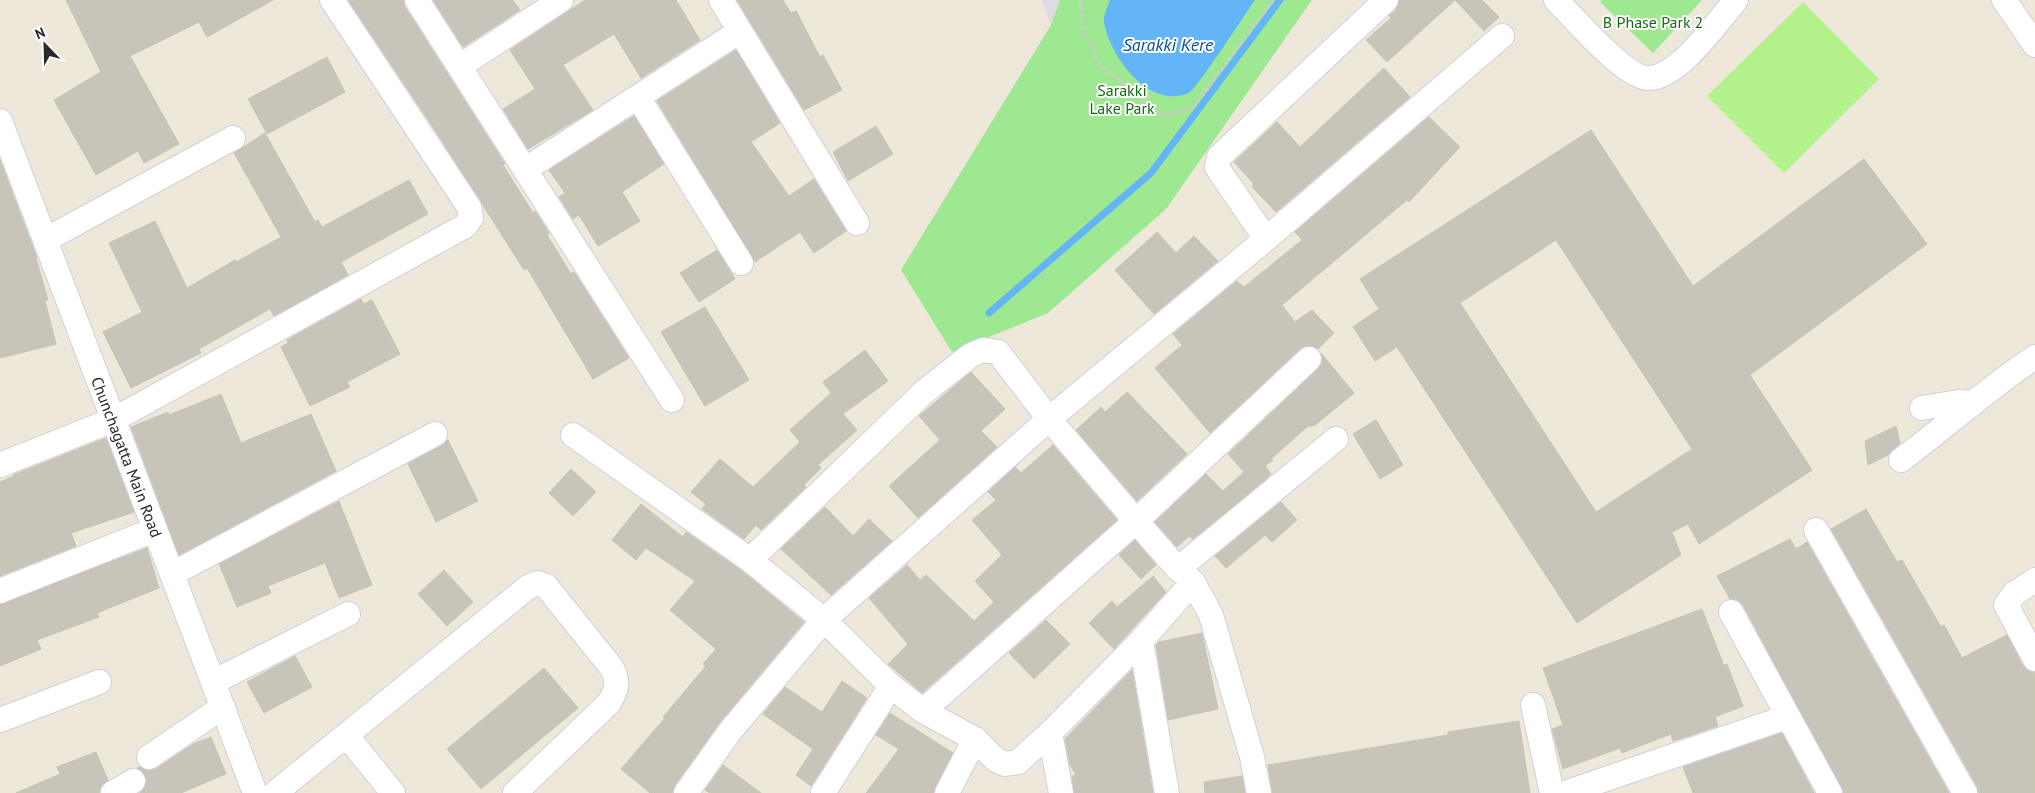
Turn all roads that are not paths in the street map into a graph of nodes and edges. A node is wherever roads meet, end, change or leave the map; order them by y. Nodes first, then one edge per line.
1 (332, 0) edge
2 (417, 0) edge
3 (561, 0) edge
4 (721, 0) edge
5 (1386, 0) edge
6 (1556, 0) edge
7 (1736, 0) edge
8 (2004, 0) edge
9 (740, 31) junction
10 (1502, 36) dead end
11 (2035, 45) edge
12 (460, 66) junction
13 (638, 97) junction
14 (0, 121) edge
15 (233, 138) dead end
16 (526, 169) junction
17 (857, 223) dead end
18 (1266, 239) junction
19 (45, 240) junction
20 (740, 263) dead end
21 (2035, 357) edge
22 (1309, 359) dead end
23 (672, 400) dead end
24 (1972, 403) junction
25 (1922, 408) dead end
26 (1049, 419) junction
27 (114, 420) junction
28 (435, 434) dead end
29 (573, 435) dead end
30 (1336, 439) dead end
31 (1901, 460) dead end
32 (0, 464) edge
33 (1136, 521) junction
34 (154, 530) junction
35 (1816, 530) dead end
36 (750, 560) junction
37 (172, 574) junction
38 (1186, 576) junction
39 (2035, 580) edge
40 (0, 591) edge
41 (1731, 612) dead end
42 (348, 614) dead end
43 (824, 620) junction
44 (1141, 641) junction
45 (2035, 660) edge
46 (99, 682) dead end
47 (213, 682) junction
48 (891, 686) junction
49 (1532, 705) dead end
50 (223, 707) junction
51 (923, 710) junction
52 (1787, 717) junction
53 (0, 720) edge
54 (1050, 733) junction
55 (346, 735) junction
56 (975, 739) junction
57 (148, 758) dead end
58 (133, 780) dead end
59 (113, 793) edge
60 (255, 793) edge
61 (275, 793) edge
62 (393, 793) edge
63 (516, 793) edge
64 (686, 793) edge
65 (823, 793) edge
66 (947, 793) edge
67 (1062, 793) edge
68 (1167, 793) edge
69 (1259, 793) edge
70 (1552, 793) edge
71 (1565, 793) edge
72 (1830, 793) edge
73 (1965, 793) edge

1 - 27 street
2 - 12 street
3 - 12 street
4 - 9 street
5 - 18 street
6 - 7 street
8 - 11 street
9 - 13 street
9 - 17 street
10 - 18 street
12 - 16 street
13 - 16 street
13 - 20 street
14 - 19 street, Chunchagatta Main Road
15 - 19 street
16 - 23 street
18 - 26 street
19 - 27 street, Chunchagatta Main Road
21 - 24 street
22 - 33 street
24 - 25 street
24 - 31 street
26 - 33 street
26 - 36 street
26 - 43 street
27 - 32 street
27 - 34 street, Chunchagatta Main Road
28 - 37 street
29 - 36 street
30 - 38 street
33 - 38 street
33 - 51 street
34 - 37 street, Chunchagatta Main Road
34 - 40 street
35 - 73 street
36 - 43 street
37 - 47 street, Chunchagatta Main Road
38 - 44 street
38 - 69 street
39 - 45 street
41 - 52 street
42 - 47 street
43 - 48 street
43 - 64 street
44 - 54 street
44 - 68 street
46 - 53 street
47 - 50 street, Chunchagatta Main Road
48 - 51 street
48 - 65 street
49 - 70 street
50 - 57 street
50 - 60 street, Chunchagatta Main Road
51 - 56 street
52 - 71 street
52 - 72 street
54 - 56 street
54 - 67 street
55 - 61 street
55 - 62 street
55 - 63 street
56 - 66 street
58 - 59 street

